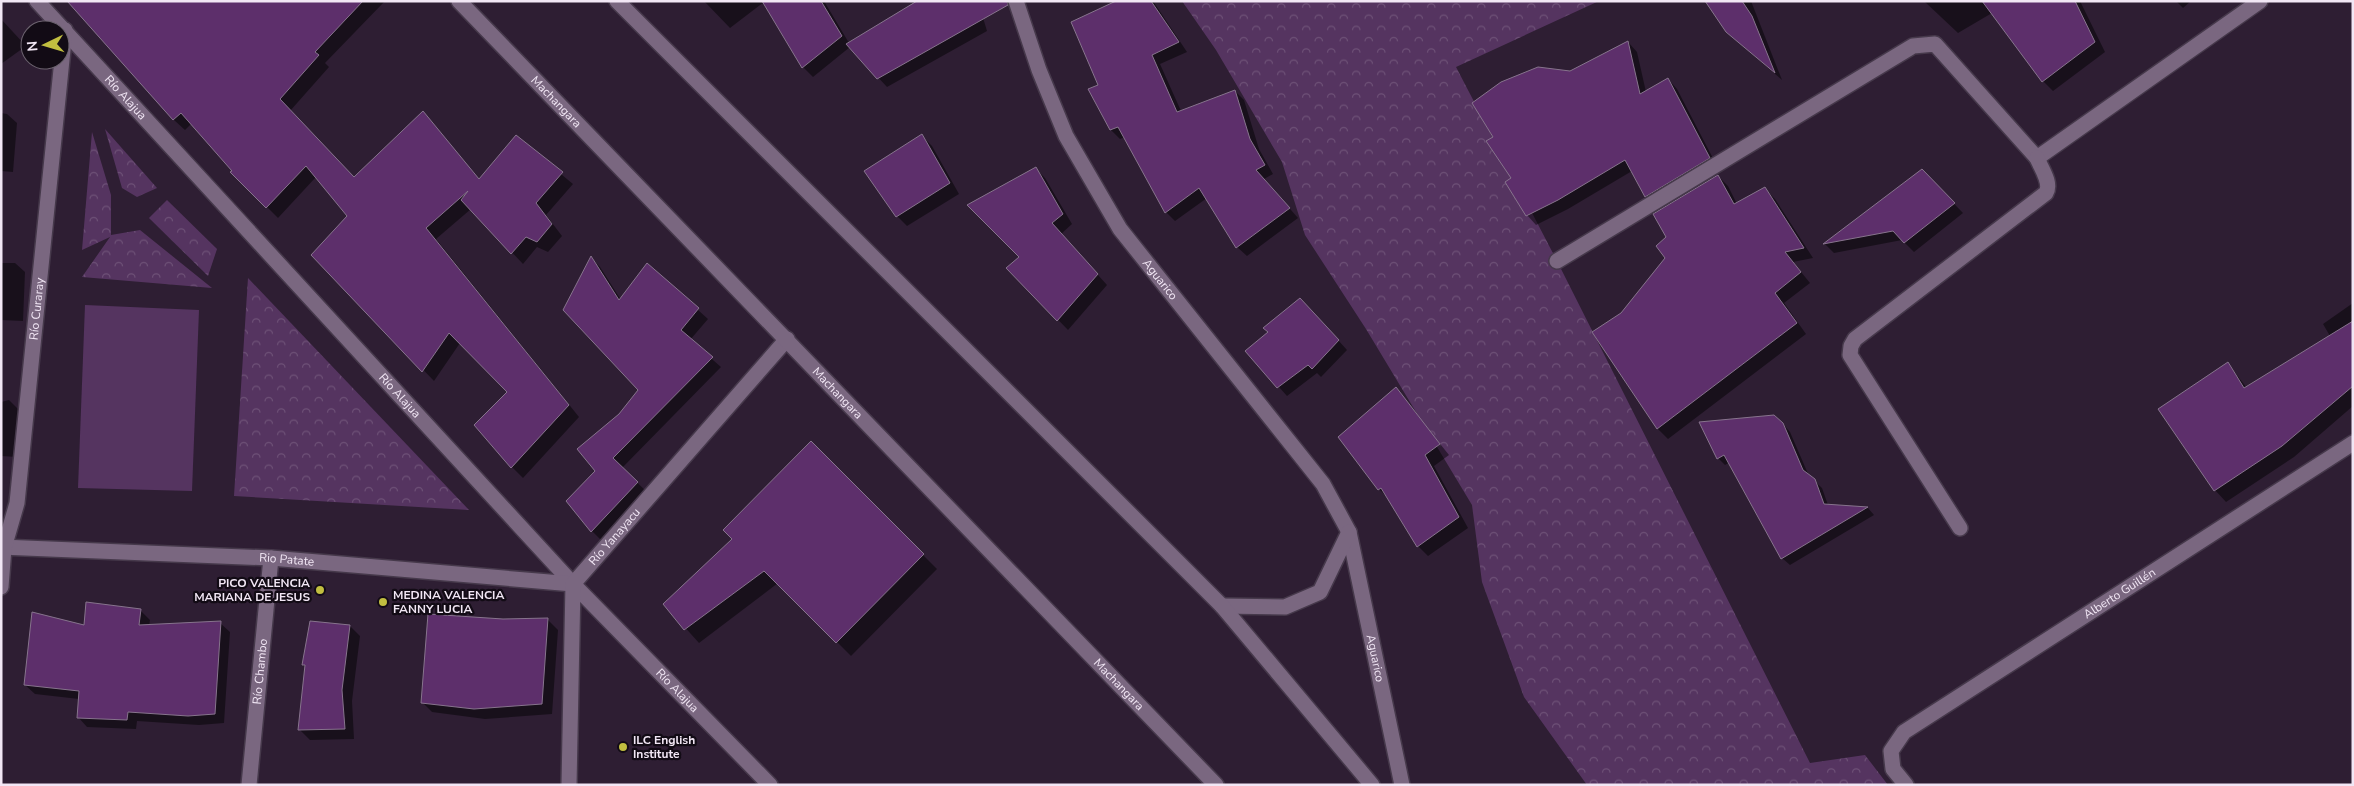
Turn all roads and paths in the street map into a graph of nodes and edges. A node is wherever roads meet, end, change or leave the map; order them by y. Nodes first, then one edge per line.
1 (37, 1) edge
2 (459, 1) edge
3 (617, 1) edge
4 (1016, 1) edge
5 (2260, 1) edge
6 (55, 20) edge
7 (70, 35) edge
8 (61, 70) edge
9 (2037, 158) junction
10 (1556, 261) dead end
11 (787, 339) junction
12 (2353, 443) edge
13 (1960, 528) dead end
14 (1349, 532) junction
15 (3, 548) edge
16 (271, 558) junction
17 (573, 584) junction
18 (1, 586) edge
19 (1222, 606) junction
20 (249, 785) edge
21 (569, 785) edge
22 (770, 785) edge
23 (1216, 785) edge
24 (1372, 785) edge
25 (1402, 785) edge
26 (1906, 785) edge

1 - 6 street, Río Alajua
2 - 11 street, Machangara
3 - 19 street
4 - 14 street, Aguarico
5 - 9 street
7 - 17 street, Río Alajua
8 - 15 street, Río Curaray
9 - 10 street
9 - 13 street
11 - 17 street, Río Yanayacu
11 - 23 street, Machangara
12 - 26 street, Alberto Guillén
14 - 19 street
14 - 25 street, Aguarico
15 - 16 street, Rio Patate
15 - 18 street, Río Curaray
16 - 17 street, Rio Patate
16 - 20 street, Río Chambo
17 - 21 street
17 - 22 street, Río Alajua
19 - 24 street

